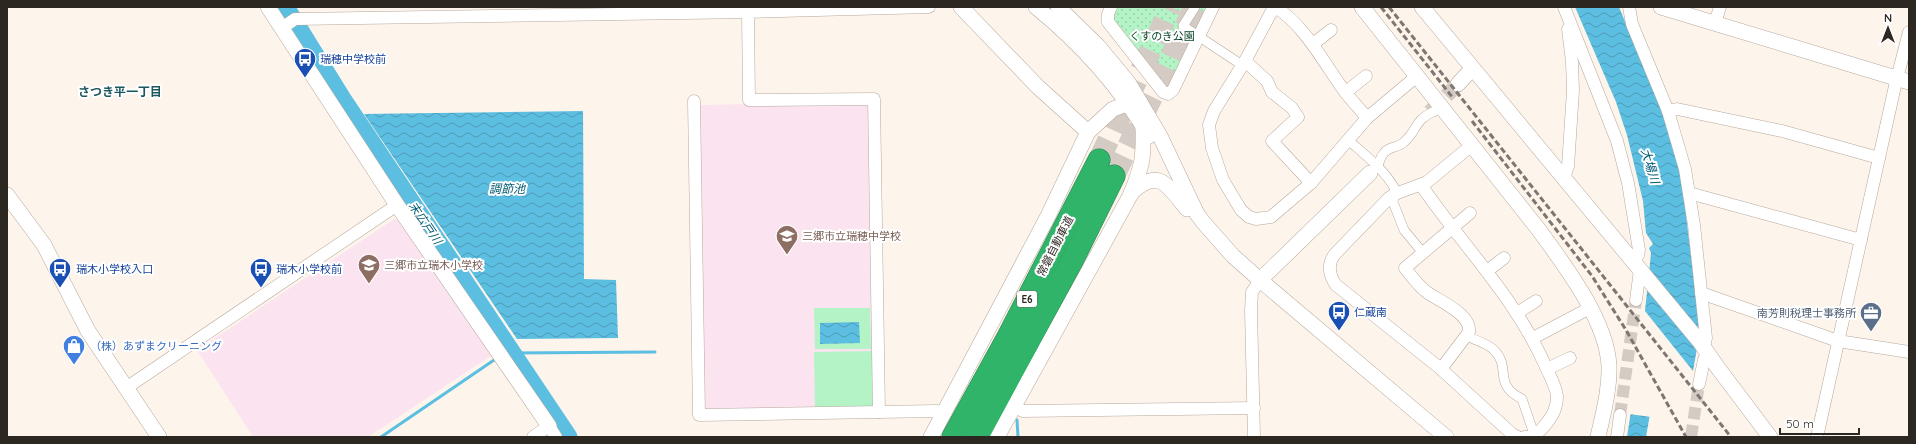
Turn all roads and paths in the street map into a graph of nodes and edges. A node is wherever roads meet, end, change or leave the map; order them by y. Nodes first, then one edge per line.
1 (268, 7) edge
2 (929, 7) edge
3 (961, 7) edge
4 (1036, 7) edge
5 (1058, 7) edge
6 (1111, 7) edge
7 (1195, 7) edge
8 (1213, 7) edge
9 (1274, 7) edge
10 (1362, 7) edge
11 (1629, 7) edge
12 (1661, 7) edge
13 (1720, 7) edge
14 (840, 8) edge
15 (1425, 8) edge
16 (597, 10) edge
17 (506, 11) edge
18 (748, 12) junction
19 (1566, 12) edge
20 (1716, 23) junction
21 (288, 24) junction
22 (1331, 30) dead end
23 (1909, 32) edge
24 (1199, 36) junction
25 (1313, 44) junction
26 (1244, 63) junction
27 (1472, 70) junction
28 (1366, 76) dead end
29 (1417, 76) junction
30 (1903, 80) edge
31 (1458, 84) tunnel mouth
32 (1346, 92) junction
33 (694, 101) dead end
34 (1134, 103) junction
35 (1435, 111) tunnel mouth
36 (1668, 111) junction
37 (1367, 118) junction
38 (1144, 127) junction
39 (1088, 132) junction
40 (1348, 140) junction
41 (1472, 145) junction
42 (1879, 158) junction
43 (1099, 160) tunnel mouth
44 (1374, 170) junction
45 (1114, 176) tunnel mouth
46 (1564, 178) junction
47 (1311, 183) junction
48 (1420, 184) junction
49 (1689, 193) junction
50 (1130, 194) junction
51 (1395, 194) junction
52 (7, 195) edge
53 (397, 205) junction
54 (1187, 209) junction
55 (1470, 213) dead end
56 (1453, 228) junction
57 (1861, 240) junction
58 (1423, 253) junction
59 (1233, 256) junction
60 (1504, 258) dead end
61 (1640, 270) junction
62 (1487, 271) junction
63 (1260, 280) junction
64 (1701, 293) junction
65 (1636, 300) tunnel mouth
66 (1536, 301) dead end
67 (1590, 308) junction
68 (1517, 313) junction
69 (1466, 336) junction
70 (1533, 338) junction
71 (1838, 341) junction
72 (1704, 347) junction
73 (1909, 352) edge
74 (1570, 358) dead end
75 (1441, 369) junction
76 (1547, 369) junction
77 (1699, 384) tunnel mouth
78 (126, 388) junction
79 (1014, 407) junction
80 (1254, 408) junction
81 (878, 412) junction
82 (945, 413) junction
83 (1620, 415) tunnel mouth
84 (552, 432) edge
85 (1531, 436) edge
86 (159, 437) edge
87 (533, 437) edge
88 (931, 437) edge
89 (953, 437) edge
90 (977, 437) edge
91 (998, 437) edge
92 (1254, 437) edge
93 (1446, 437) edge
94 (1518, 437) edge
95 (1598, 437) edge
96 (1617, 437) edge
97 (1770, 437) edge
98 (1817, 437) edge

1 - 21 street
2 - 14 street
3 - 39 street
4 - 34 street
5 - 34 street
6 - 24 street
7 - 24 street
8 - 24 street
9 - 25 street
9 - 26 street
10 - 29 street
11 - 36 street
12 - 20 street
13 - 20 street
14 - 18 street
15 - 27 street
16 - 17 street
16 - 18 street
17 - 21 street
18 - 81 street
19 - 46 street
19 - 61 street
20 - 30 street
21 - 53 street
22 - 25 street
23 - 30 street
24 - 26 street
25 - 32 street
26 - 47 street
26 - 47 street
27 - 31 street
27 - 46 street
28 - 32 street
29 - 37 street
29 - 41 street
30 - 42 street
32 - 37 street
33 - 81 street
34 - 38 street
34 - 39 street
34 - 59 street
35 - 44 street
36 - 42 street
36 - 49 street
37 - 40 street
38 - 50 street
38 - 54 street
39 - 82 street
40 - 44 street
40 - 47 street
41 - 48 street
41 - 67 street
42 - 57 street
43 - 89 highway, 常磐自動車道 / E6
44 - 51 street
44 - 63 street
45 - 90 highway, 常磐自動車道 / E6
46 - 61 street
48 - 51 street
48 - 56 street
49 - 57 street
49 - 64 street
50 - 54 street
50 - 79 street
51 - 58 street
51 - 75 street
52 - 78 street
53 - 78 street
53 - 84 street
54 - 59 street
55 - 56 street
56 - 58 street
56 - 62 street
57 - 71 street
58 - 69 street
59 - 63 street
60 - 62 street
61 - 65 street
61 - 72 street
62 - 68 street
63 - 80 street
63 - 93 street
64 - 71 street
64 - 72 street
66 - 68 street
67 - 70 street
67 - 95 street
68 - 70 street
69 - 75 street
69 - 85 street
70 - 76 street
71 - 73 street
71 - 98 street
72 - 77 street
72 - 97 street
74 - 76 street
75 - 94 street
76 - 85 street
78 - 86 street
79 - 80 street
79 - 91 street
80 - 92 street
81 - 82 street
82 - 88 street
83 - 96 street
84 - 87 street

